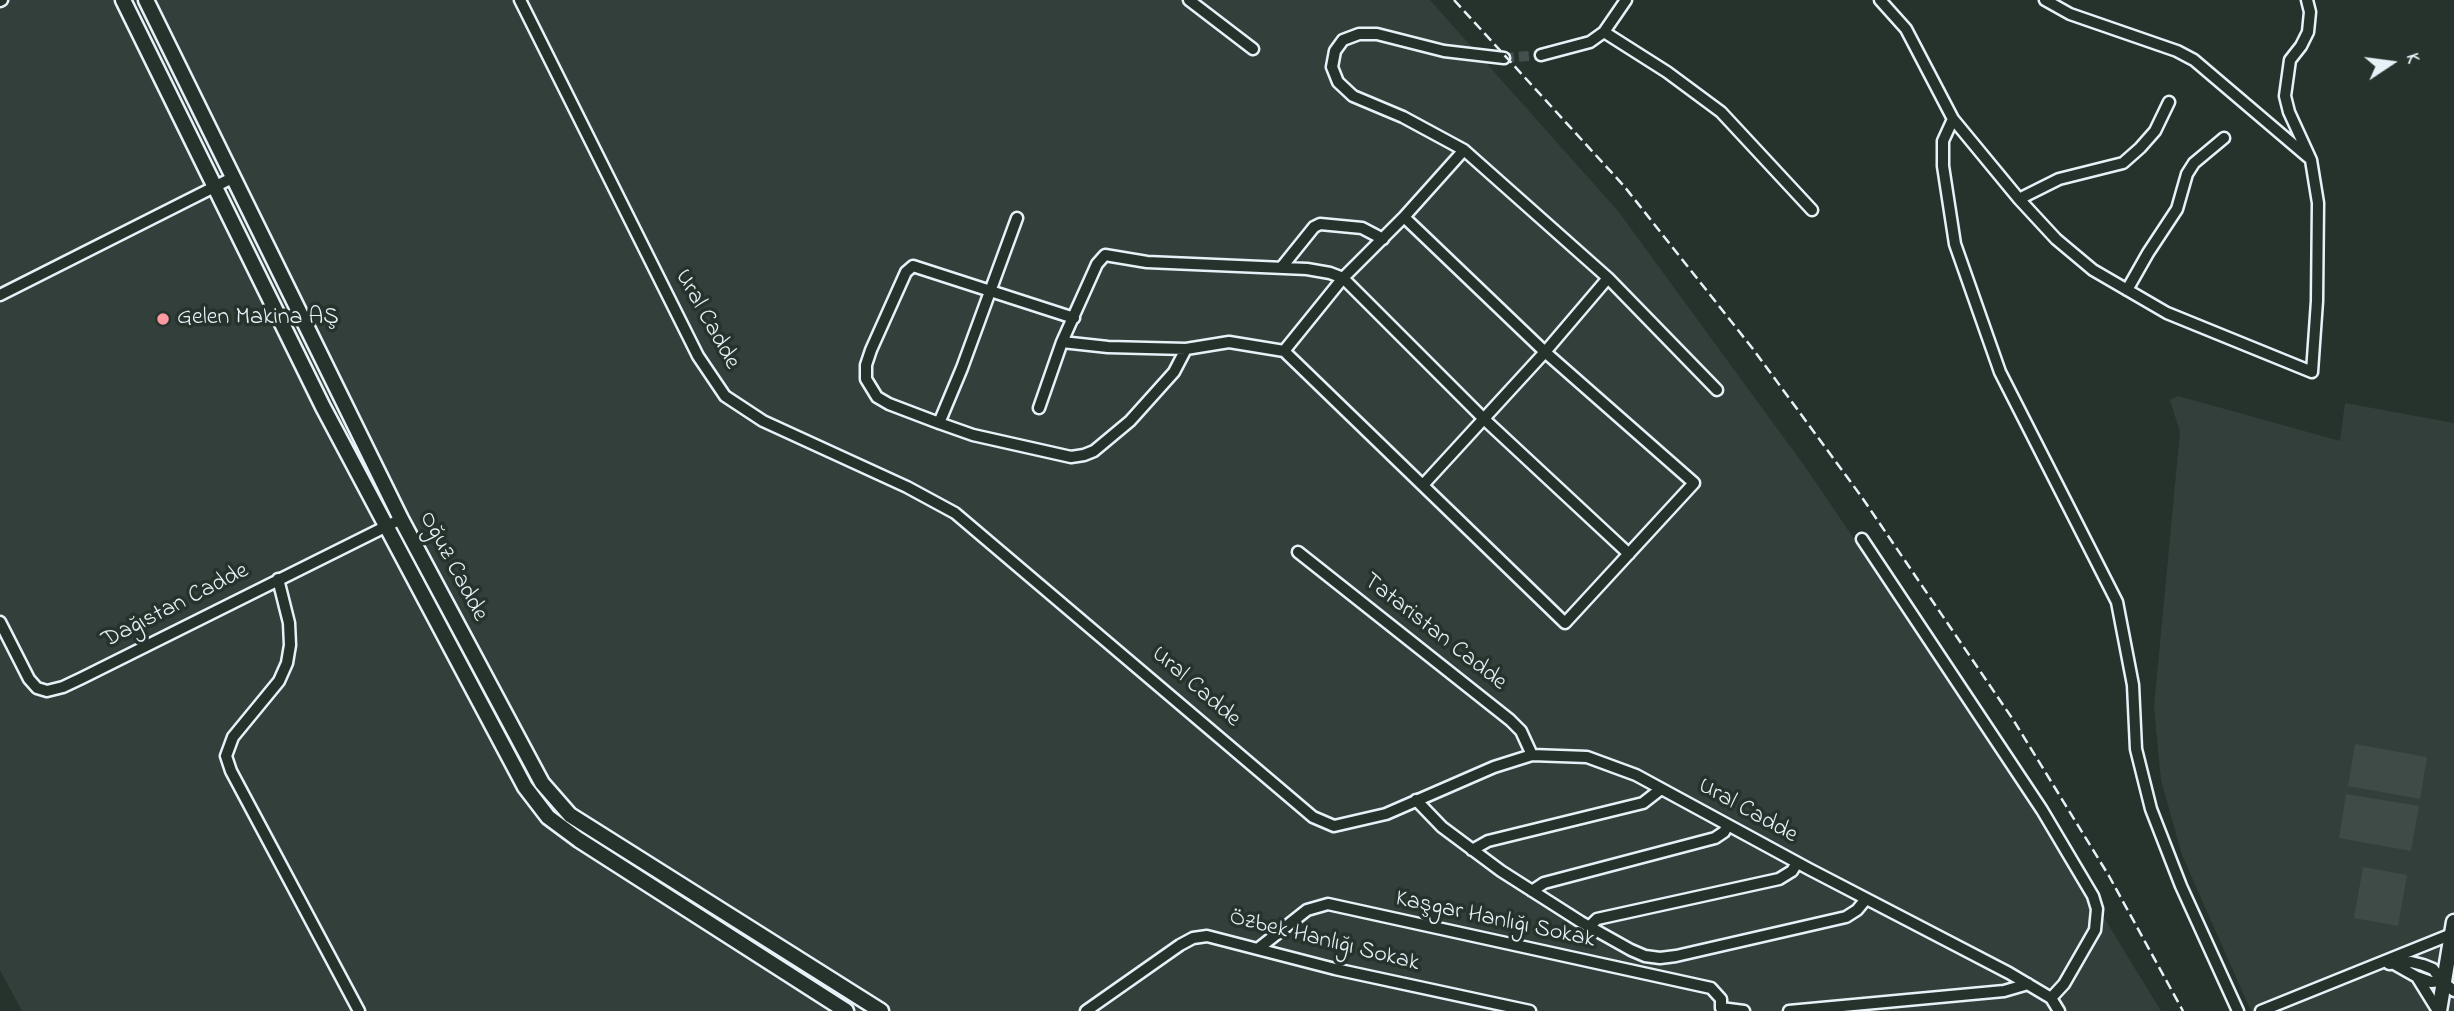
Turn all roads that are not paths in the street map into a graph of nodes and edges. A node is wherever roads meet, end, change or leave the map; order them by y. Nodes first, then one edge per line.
1 (123, 0) edge
2 (146, 0) edge
3 (520, 0) edge
4 (1189, 0) edge
5 (1626, 0) edge
6 (1880, 0) edge
7 (2045, 0) edge
8 (2307, 0) edge
9 (1604, 32) junction
10 (1253, 50) dead end
11 (1541, 55) tunnel mouth
12 (1504, 58) tunnel mouth
13 (2169, 102) dead end
14 (1953, 119) junction
15 (2224, 138) dead end
16 (1464, 150) junction
17 (2311, 160) junction
18 (234, 177) junction
19 (216, 187) junction
20 (2019, 199) junction
21 (1812, 210) dead end
22 (1404, 217) junction
23 (1017, 218) dead end
24 (1382, 239) junction
25 (1281, 268) junction
26 (1343, 278) junction
27 (1608, 278) junction
28 (2127, 290) junction
29 (989, 292) junction
30 (0, 295) edge
31 (1074, 318) junction
32 (1062, 342) junction
33 (1186, 349) junction
34 (1284, 351) junction
35 (1545, 352) junction
36 (1717, 390) dead end
37 (1039, 408) dead end
38 (1484, 419) junction
39 (939, 423) junction
40 (1423, 485) junction
41 (401, 519) junction
42 (385, 527) junction
43 (1862, 539) dead end
44 (1298, 552) dead end
45 (1629, 554) junction
46 (278, 579) junction
47 (0, 622) edge
48 (1532, 755) junction
49 (1661, 789) junction
50 (1416, 800) junction
51 (1728, 825) junction
52 (1472, 850) junction
53 (1797, 863) junction
54 (1532, 891) junction
55 (1866, 899) junction
56 (1589, 927) junction
57 (2453, 928) edge
58 (1259, 948) junction
59 (2381, 963) junction
60 (2393, 964) junction
61 (2417, 976) junction
62 (2028, 984) junction
63 (2447, 985) edge
64 (2051, 998) junction
65 (1720, 1010) edge
66 (359, 1011) edge
67 (846, 1011) edge
68 (881, 1011) edge
69 (1086, 1011) edge
70 (1530, 1011) edge
71 (1744, 1011) edge
72 (1789, 1011) edge
73 (2059, 1011) edge
74 (2238, 1011) edge
75 (2261, 1011) edge
76 (2439, 1011) edge

1 - 19 street, Oğuz Cadde
2 - 18 street, Oğuz Cadde
3 - 50 street, Ural Cadde
4 - 10 street
5 - 9 street
6 - 14 street
7 - 17 street
8 - 17 street
9 - 11 street
9 - 21 street
12 - 16 street
13 - 20 street
14 - 20 street
14 - 74 street
15 - 28 street
16 - 22 street
16 - 27 street
17 - 28 street
18 - 19 street
18 - 41 street, Oğuz Cadde
19 - 30 street
19 - 42 street, Oğuz Cadde
20 - 28 street
22 - 24 street
22 - 35 street
23 - 29 street
24 - 25 street
24 - 26 street
25 - 26 street
25 - 31 street
26 - 34 street
26 - 38 street
27 - 35 street
27 - 36 street
29 - 31 street
29 - 39 street
29 - 39 street
31 - 32 street
32 - 33 street
32 - 37 street
33 - 34 street
33 - 39 street
34 - 40 street
35 - 38 street
35 - 45 street
38 - 40 street
38 - 45 street
40 - 45 street
41 - 42 street, Dağıstan Cadde
41 - 68 street, Oğuz Cadde
42 - 46 street, Dağıstan Cadde
42 - 67 street, Oğuz Cadde
43 - 64 street
44 - 48 street, Tataristan Cadde
46 - 47 street, Dağıstan Cadde
46 - 66 street
48 - 49 street, Ural Cadde
48 - 50 street, Ural Cadde
49 - 51 street, Ural Cadde
49 - 52 street
50 - 52 street
51 - 53 street, Ural Cadde
51 - 54 street
52 - 54 street
53 - 55 street, Ural Cadde
53 - 56 street
54 - 56 street
55 - 56 street
55 - 62 street, Ural Cadde
57 - 59 street
57 - 63 street
58 - 65 street, Kaşgar Hanlığı Sokak
58 - 69 street, Özbek Hanlığı Sokak
58 - 70 street, Özbek Hanlığı Sokak
59 - 60 street
59 - 75 street
60 - 61 street
60 - 63 street
61 - 63 street
61 - 76 street
62 - 64 street, Ural Cadde
62 - 72 street
63 - 76 street
64 - 73 street, Ural Cadde
65 - 71 street

